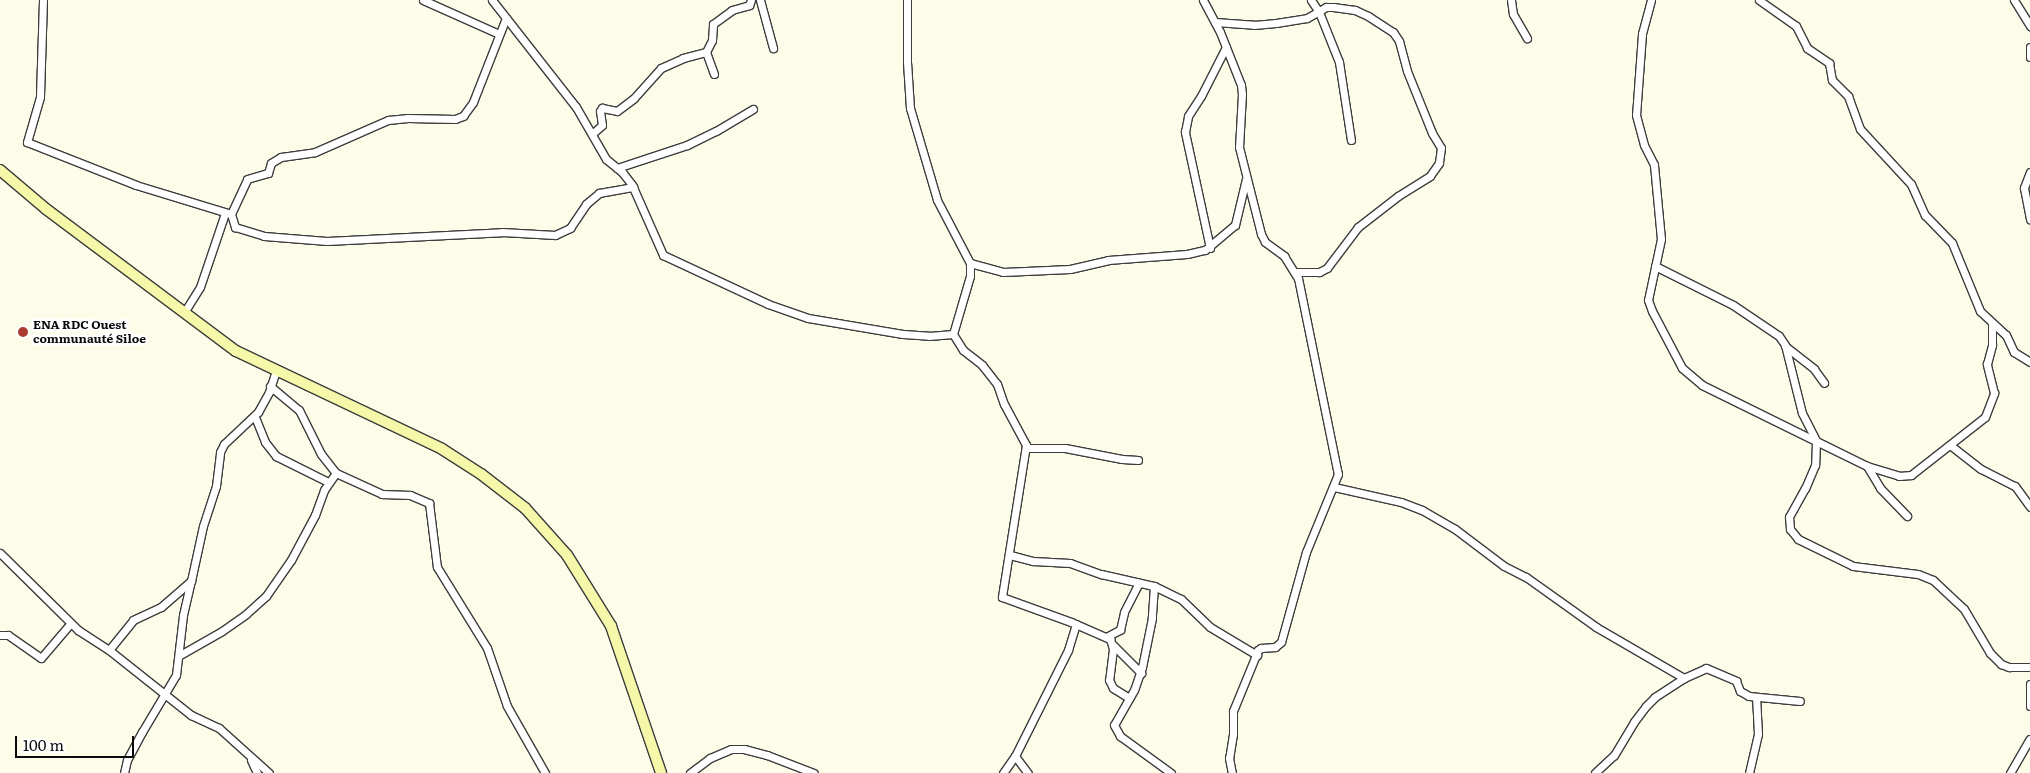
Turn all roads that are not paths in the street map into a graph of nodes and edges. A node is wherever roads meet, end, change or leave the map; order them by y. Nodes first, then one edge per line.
1 (43, 0) edge
2 (423, 0) edge
3 (492, 0) edge
4 (751, 0) edge
5 (760, 0) edge
6 (907, 0) edge
7 (1203, 0) edge
8 (1311, 0) edge
9 (1511, 0) edge
10 (1651, 0) edge
11 (1759, 0) edge
12 (2014, 0) edge
13 (1319, 12) junction
14 (506, 18) junction
15 (1215, 22) junction
16 (2030, 26) edge
17 (500, 34) junction
18 (1527, 38) dead end
19 (1226, 47) junction
20 (2030, 47) edge
21 (773, 48) dead end
22 (706, 52) junction
23 (2030, 57) edge
24 (714, 74) dead end
25 (753, 109) dead end
26 (592, 134) junction
27 (1351, 140) dead end
28 (617, 168) junction
29 (0, 170) edge
30 (2030, 172) edge
31 (1247, 175) junction
32 (633, 187) junction
33 (228, 214) junction
34 (2030, 219) edge
35 (1210, 248) junction
36 (970, 263) junction
37 (1655, 266) junction
38 (1295, 272) junction
39 (185, 311) junction
40 (1992, 324) junction
41 (953, 334) junction
42 (1785, 345) junction
43 (2030, 362) edge
44 (276, 370) junction
45 (1824, 383) dead end
46 (270, 386) junction
47 (255, 417) junction
48 (1816, 441) junction
49 (1950, 445) junction
50 (1026, 448) junction
51 (1138, 460) dead end
52 (1868, 466) junction
53 (336, 473) junction
54 (328, 482) junction
55 (1334, 487) junction
56 (2030, 507) edge
57 (1907, 516) dead end
58 (0, 553) edge
59 (1010, 555) junction
60 (191, 581) junction
61 (1139, 583) junction
62 (1154, 586) junction
63 (70, 624) junction
64 (1076, 624) junction
65 (0, 635) edge
66 (1106, 637) junction
67 (1113, 645) junction
68 (109, 650) junction
69 (180, 655) junction
70 (1257, 655) junction
71 (2030, 667) edge
72 (1140, 673) junction
73 (1684, 678) junction
74 (2030, 684) edge
75 (163, 694) junction
76 (1756, 697) junction
77 (1129, 698) junction
78 (1800, 701) dead end
79 (2030, 706) edge
80 (2030, 739) edge
81 (1015, 756) junction
82 (250, 757) junction
83 (124, 773) edge
84 (257, 773) edge
85 (269, 773) edge
86 (545, 773) edge
87 (661, 773) edge
88 (690, 773) edge
89 (814, 773) edge
90 (1003, 773) edge
91 (1028, 773) edge
92 (1171, 773) edge
93 (1232, 773) edge
94 (1595, 773) edge
95 (1749, 773) edge
96 (2010, 773) edge

1 - 33 street
2 - 17 street
3 - 14 street
4 - 22 street
5 - 21 street
6 - 36 street
7 - 15 street
8 - 13 street
9 - 18 street
10 - 37 street
11 - 40 street
12 - 16 street
13 - 15 street
13 - 27 street
13 - 38 street
14 - 17 street
14 - 26 street
15 - 19 street
17 - 33 street
19 - 31 street
19 - 35 street
20 - 23 street
22 - 24 street
22 - 26 street
25 - 28 street
26 - 28 street
28 - 32 street
29 - 39 main road
30 - 34 street
31 - 35 street
31 - 38 street
32 - 33 street
32 - 41 street
33 - 39 street
35 - 36 street
36 - 41 street
37 - 42 street
37 - 48 street
38 - 55 street
39 - 44 main road
40 - 43 street
40 - 49 street
41 - 50 street
42 - 45 street
42 - 48 street
44 - 46 street
44 - 87 main road
46 - 47 street
46 - 53 street
47 - 54 street
47 - 60 street
48 - 52 street
48 - 71 street
49 - 52 street
49 - 56 street
50 - 51 street
50 - 59 street
52 - 57 street
53 - 54 street
53 - 86 street
54 - 69 street
55 - 70 street
55 - 73 street
58 - 63 street
59 - 61 street
59 - 64 street
60 - 68 street
60 - 69 street
61 - 62 street
61 - 66 street
62 - 70 street
62 - 72 street
63 - 65 street
63 - 68 street
64 - 66 street
64 - 81 street
66 - 67 street
67 - 72 street
67 - 77 street
68 - 75 street
69 - 75 street
70 - 93 street
72 - 77 street
73 - 76 street
73 - 94 street
74 - 79 street
75 - 82 street
75 - 83 street
76 - 78 street
76 - 95 street
77 - 92 street
80 - 96 street
81 - 90 street
81 - 91 street
82 - 84 street
82 - 85 street
88 - 89 street

